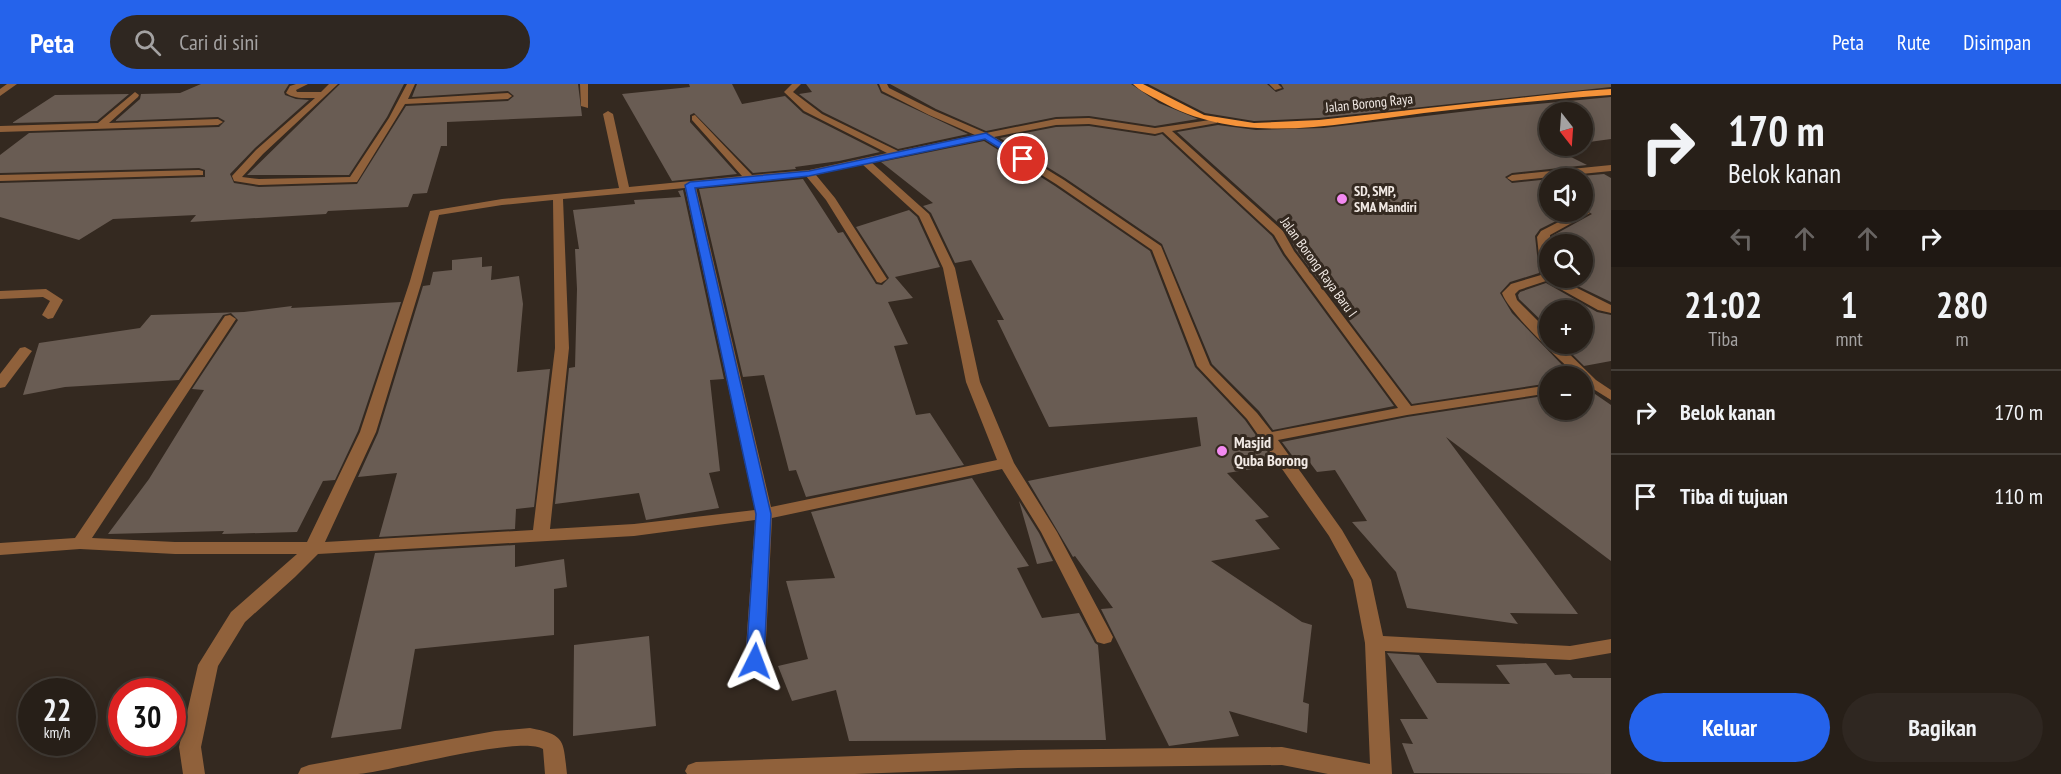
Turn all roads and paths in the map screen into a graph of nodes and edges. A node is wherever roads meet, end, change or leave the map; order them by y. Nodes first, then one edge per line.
1 (12, 84) edge
2 (304, 84) edge
3 (334, 84) edge
4 (411, 84) edge
5 (584, 84) edge
6 (797, 84) edge
7 (883, 84) edge
8 (1137, 84) edge
9 (1611, 92) edge
10 (0, 93) edge
11 (135, 95) dead end
12 (321, 95) junction
13 (508, 96) dead end
14 (402, 102) junction
15 (585, 106) dead end
16 (608, 114) dead end
17 (695, 118) dead end
18 (1214, 121) junction
19 (219, 122) dead end
20 (101, 125) junction
21 (0, 129) edge
22 (1167, 130) junction
23 (986, 136) junction
24 (899, 155) junction
25 (866, 163) junction
26 (1611, 168) edge
27 (1596, 170) junction
28 (199, 173) dead end
29 (809, 173) junction
30 (0, 178) edge
31 (1512, 178) dead end
32 (750, 179) junction
33 (1611, 179) edge
34 (690, 185) junction
35 (625, 191) junction
36 (558, 197) junction
37 (1567, 222) edge
38 (1544, 234) edge
39 (881, 279) dead end
40 (1539, 279) edge
41 (1566, 288) edge
42 (0, 295) edge
43 (1611, 309) edge
44 (48, 315) dead end
45 (230, 319) dead end
46 (1539, 330) edge
47 (26, 351) dead end
48 (1562, 354) edge
49 (1572, 366) edge
50 (0, 384) edge
51 (1593, 386) edge
52 (1539, 391) edge
53 (1611, 396) edge
54 (1407, 411) junction
55 (1268, 437) junction
56 (1006, 463) junction
57 (764, 514) junction
58 (541, 534) junction
59 (80, 543) junction
60 (313, 548) junction
61 (0, 549) edge
62 (1104, 637) dead end
63 (1375, 643) junction
64 (1611, 646) edge
65 (755, 661) dead end
66 (696, 771) dead end
67 (194, 774) edge
68 (309, 774) edge
69 (556, 774) edge
70 (1374, 774) edge
71 (1381, 774) edge

1 - 10 street
2 - 12 street
3 - 12 street
4 - 14 street
5 - 15 street
6 - 24 street
7 - 23 street
8 - 18 main road, Jalan Borong Raya
9 - 18 main road, Jalan Borong Raya
11 - 20 street
12 - 14 street
13 - 14 street
16 - 35 street
17 - 32 street
18 - 22 street
19 - 20 street
20 - 21 street
22 - 23 street
22 - 54 street, Jalan Borong Raya Baru I
23 - 24 street
23 - 55 street
24 - 25 street
25 - 29 street
25 - 56 street
26 - 27 street
27 - 31 street
27 - 33 street
28 - 30 street
29 - 32 street
29 - 39 street
32 - 34 street
34 - 35 street
34 - 57 street
35 - 36 street
36 - 58 street
36 - 60 street
37 - 38 street
40 - 46 street
41 - 43 street
42 - 44 street
45 - 59 street
47 - 50 street
48 - 49 street
51 - 53 street
52 - 54 street
54 - 55 street
55 - 63 street
56 - 57 street
56 - 62 street
57 - 58 street
57 - 65 street
58 - 60 street
59 - 60 street
59 - 61 street
60 - 67 street
63 - 64 street
63 - 71 street
66 - 70 street
68 - 69 street

